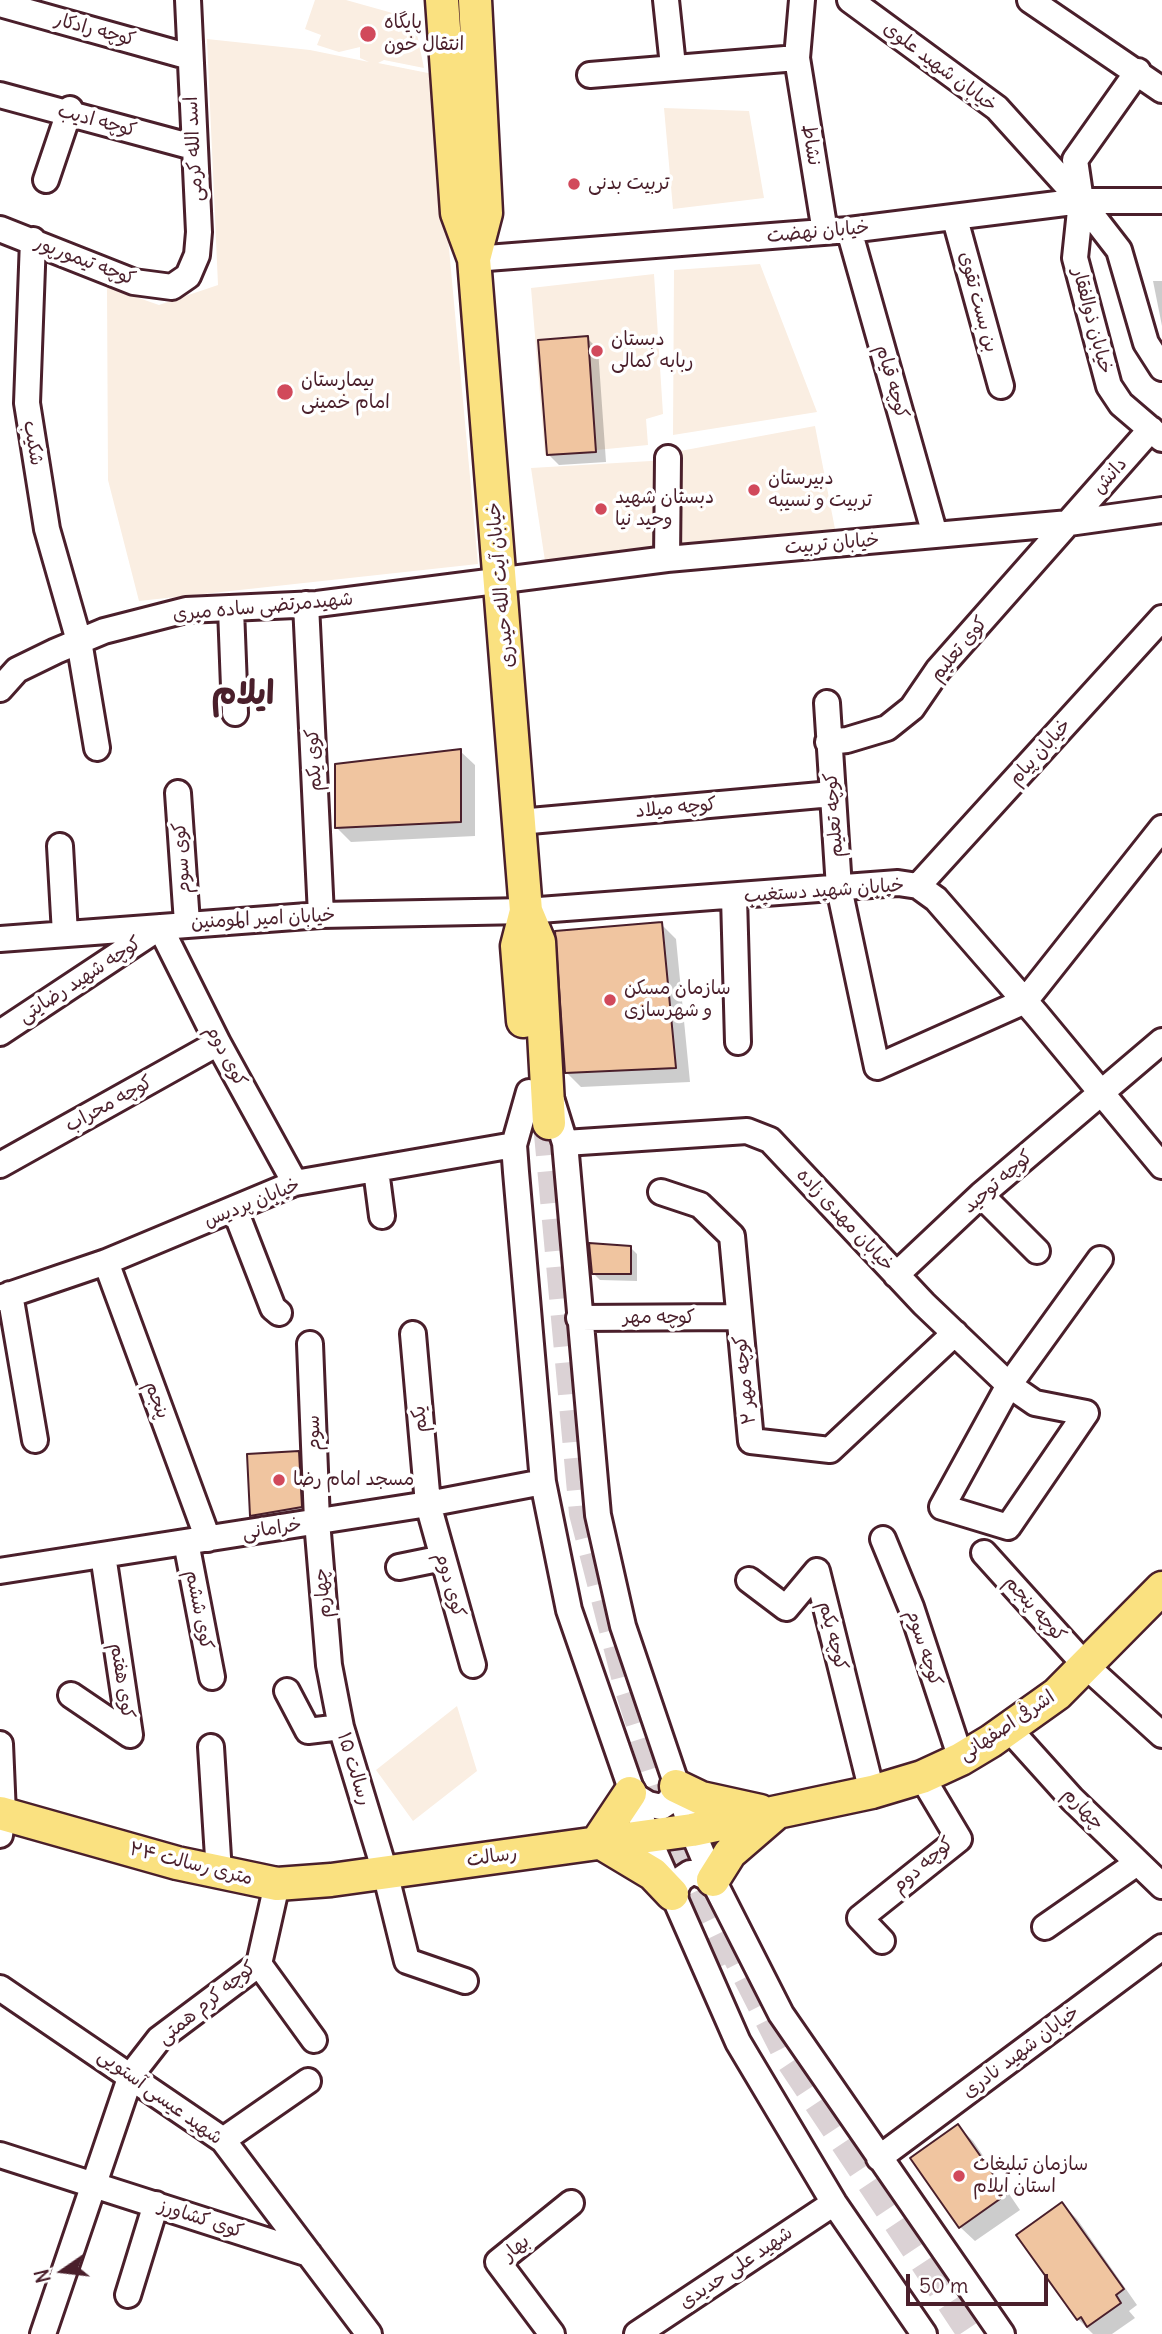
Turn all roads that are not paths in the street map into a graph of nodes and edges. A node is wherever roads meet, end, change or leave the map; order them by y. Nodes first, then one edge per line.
1 (188, 0) edge
2 (475, 0) edge
3 (666, 0) edge
4 (802, 0) edge
5 (850, 0) edge
6 (442, 1) edge
7 (0, 4) edge
8 (1046, 4) edge
9 (190, 57) junction
10 (797, 58) junction
11 (673, 66) junction
12 (1138, 71) junction
13 (590, 75) dead end
14 (1162, 90) edge
15 (0, 95) edge
16 (69, 111) junction
17 (194, 147) junction
18 (46, 180) dead end
19 (1081, 201) junction
20 (1162, 201) edge
21 (955, 219) junction
22 (0, 229) edge
23 (849, 230) junction
24 (825, 232) junction
25 (33, 240) junction
26 (474, 259) junction
27 (172, 287) joint
28 (1162, 368) edge
29 (1001, 386) dead end
30 (1157, 434) edge
31 (668, 458) dead end
32 (1162, 510) edge
33 (1069, 523) junction
34 (934, 535) junction
35 (667, 559) junction
36 (501, 578) junction
37 (293, 598) junction
38 (231, 609) junction
39 (1162, 618) edge
40 (79, 641) junction
41 (0, 689) edge
42 (827, 703) dead end
43 (235, 713) dead end
44 (828, 743) junction
45 (97, 748) dead end
46 (178, 793) dead end
47 (832, 794) junction
48 (519, 822) junction
49 (1162, 828) edge
50 (60, 846) dead end
51 (918, 886) junction
52 (839, 888) junction
53 (734, 897) junction
54 (526, 911) junction
55 (321, 915) junction
56 (187, 923) junction
57 (160, 927) junction
58 (65, 934) junction
59 (0, 939) edge
60 (1025, 1001) junction
61 (0, 1033) edge
62 (1162, 1041) edge
63 (738, 1042) dead end
64 (218, 1043) junction
65 (1104, 1093) junction
66 (540, 1133) junction
67 (0, 1166) edge
68 (1162, 1166) edge
69 (376, 1170) junction
70 (295, 1183) junction
71 (661, 1192) dead end
72 (981, 1195) junction
73 (235, 1210) junction
74 (382, 1216) dead end
75 (1037, 1251) dead end
76 (1100, 1259) dead end
77 (106, 1262) junction
78 (896, 1275) junction
79 (5, 1296) edge
80 (279, 1313) dead end
81 (738, 1317) junction
82 (579, 1318) junction
83 (955, 1333) junction
84 (413, 1334) dead end
85 (310, 1344) dead end
86 (1009, 1385) junction
87 (35, 1440) dead end
88 (543, 1482) junction
89 (428, 1504) junction
90 (317, 1521) junction
91 (883, 1539) dead end
92 (197, 1540) junction
93 (984, 1553) dead end
94 (103, 1555) junction
95 (443, 1558) junction
96 (399, 1567) dead end
97 (0, 1571) edge
98 (749, 1580) dead end
99 (1162, 1588) edge
100 (328, 1665) joint
101 (473, 1665) dead end
102 (1086, 1666) junction
103 (212, 1677) dead end
104 (287, 1690) dead end
105 (71, 1695) dead end
106 (341, 1727) junction
107 (1009, 1729) junction
108 (1162, 1735) edge
109 (0, 1744) edge
110 (211, 1747) dead end
111 (961, 1759) junction
112 (922, 1777) junction
113 (676, 1786) junction
114 (872, 1792) junction
115 (630, 1793) junction
116 (775, 1814) junction
117 (1, 1820) edge
118 (692, 1830) junction
119 (647, 1835) junction
120 (598, 1841) junction
121 (1138, 1863) junction
122 (385, 1872) junction
123 (219, 1873) junction
124 (713, 1880) junction
125 (277, 1884) junction
126 (1162, 1886) edge
127 (672, 1895) junction
128 (1045, 1927) dead end
129 (882, 1941) dead end
130 (1162, 1947) edge
131 (259, 1964) junction
132 (465, 1981) dead end
133 (0, 1988) edge
134 (314, 2040) dead end
135 (131, 2075) junction
136 (308, 2081) dead end
137 (223, 2140) junction
138 (0, 2155) edge
139 (879, 2158) junction
140 (93, 2185) junction
141 (571, 2203) dead end
142 (834, 2203) junction
143 (156, 2204) junction
144 (309, 2254) junction
145 (128, 2295) dead end
146 (43, 2334) edge
147 (369, 2334) edge
148 (552, 2334) edge
149 (637, 2334) edge
150 (924, 2334) edge
151 (1002, 2334) edge

1 - 9 street, اسد الله کرمی
2 - 26 main road, خیابان آیت الله حیدری
3 - 11 street
4 - 10 street, نشاط
5 - 19 street, خیابان شهید علوی
6 - 26 main road, خیابان آیت الله حیدری
7 - 9 street, کوچه رادکار
8 - 12 street
9 - 17 street, اسد الله کرمی
10 - 11 street
10 - 24 street, نشاط
11 - 13 street
12 - 14 street
12 - 19 street, خیابان ذوالفقار
15 - 16 street, کوچه ادیب
16 - 17 street, کوچه ادیب
16 - 18 street
17 - 27 street, اسد الله کرمی
19 - 20 street, خیابان نهضت
19 - 21 street, خیابان نهضت
19 - 28 street
19 - 30 street, خیابان ذوالفقار
21 - 23 street, خیابان نهضت
21 - 29 street, بن بست تقوی
22 - 25 street, کوچه تیمورپور
23 - 24 street, خیابان نهضت
23 - 34 street, کوچه قیام
24 - 26 street, خیابان نهضت
25 - 27 street, کوچه تیمورپور
25 - 40 street, شکیب
26 - 36 main road, خیابان آیت الله حیدری
30 - 33 street, دانش
31 - 35 street
32 - 33 street, خیابان تربیت
33 - 34 street, خیابان تربیت
33 - 44 street, کوی تعلیم
34 - 35 street, خیابان تربیت
35 - 36 street, خیابان تربیت
36 - 37 street, شهیدمرتضی ساده میری
36 - 48 main road, خیابان آیت الله حیدری
37 - 38 street, شهیدمرتضی ساده میری
37 - 55 street, کوی یکم
38 - 40 street, شهیدمرتضی ساده میری
38 - 43 street
39 - 51 street, خیابان پیام
40 - 41 street, شهیدمرتضی ساده میری
40 - 45 street, شکیب
42 - 44 street, کوچه تعلیم
44 - 47 street, کوچه تعلیم
46 - 56 street, کوی سوم
47 - 48 street, کوچه میلاد
47 - 52 street, کوچه تعلیم
48 - 54 main road, خیابان آیت الله حیدری
49 - 60 street
50 - 58 street
51 - 52 street, خیابان شهید دستغیب
51 - 60 street, خیابان شهید دستغیب
52 - 53 street, خیابان شهید دستغیب
52 - 60 street, کوچه تعلیم
53 - 54 street, خیابان شهید دستغیب
53 - 63 street
54 - 55 street, خیابان امیر المومنین
54 - 66 main road, خیابان آیت الله حیدری
55 - 56 street, خیابان امیر المومنین
56 - 57 street, خیابان امیر المومنین
57 - 58 street, خیابان امیر المومنین
57 - 61 street, کوچه شهید رضایتی
57 - 64 street, کوی دوم
58 - 59 street, خیابان امیر المومنین
60 - 65 street, خیابان شهید دستغیب
62 - 65 street, کوچه توحید
64 - 67 street, کوچه محراب
64 - 70 street, کوی دوم
65 - 68 street, خیابان شهید دستغیب
65 - 72 street, کوچه توحید
66 - 69 street, خیابان پردیس
66 - 78 street, خیابان مهدی زاده
66 - 82 street
66 - 88 street
69 - 70 street, خیابان پردیس
69 - 74 street
70 - 73 street, خیابان پردیس
71 - 81 street, کوچه مهر ۲
72 - 75 street
72 - 78 street, کوچه توحید
73 - 77 street, خیابان پردیس
73 - 80 street
76 - 86 street
77 - 79 street, خیابان پردیس
77 - 92 street, پنجم
78 - 83 street, خیابان مهدی زاده
79 - 87 street
81 - 82 street, کوچه مهر
81 - 83 street, کوچه مهر ۲
82 - 113 street
83 - 86 street, خیابان مهدی زاده
84 - 89 street, یکم
85 - 90 street, سوم
86 - 86 street, خیابان مهدی زاده
88 - 89 street, خرامانی
88 - 115 street
89 - 90 street, خرامانی
89 - 95 street, کوی دوم
90 - 92 street, خرامانی
90 - 100 street, چهارم
91 - 111 street, کوچه سوم
92 - 94 street, خرامانی
92 - 103 street, کوی ششم
93 - 102 street, کوچه پنجم
94 - 97 street, خرامانی
94 - 105 street, کوی هفتم
95 - 96 street
95 - 101 street, کوی دوم
98 - 114 street, کوچه یکم
99 - 102 main road, اشرفی اصفهانی
100 - 106 street, رسالت ۱۵
102 - 107 main road, اشرفی اصفهانی
102 - 108 street, کوچه پنجم
104 - 106 street
106 - 122 street, رسالت ۱۵
107 - 111 main road, اشرفی اصفهانی
107 - 121 street, چهارم
109 - 117 street
110 - 123 street
111 - 112 main road, اشرفی اصفهانی
112 - 114 main road, اشرفی اصفهانی
112 - 129 street, کوچه دوم
113 - 115 street
113 - 116 main road
113 - 118 street
114 - 116 main road, اشرفی اصفهانی
115 - 119 street
115 - 120 main road
116 - 118 main road, اشرفی اصفهانی
116 - 124 main road
117 - 123 main road, ۲۴ متری رسالت
118 - 119 main road, رسالت
118 - 124 street
119 - 120 main road, رسالت
119 - 127 street
120 - 122 main road, رسالت
120 - 127 main road
121 - 126 street, چهارم
121 - 128 street
122 - 125 main road, ۲۴ متری رسالت
122 - 132 street, رسالت ۱۵
123 - 125 main road, ۲۴ متری رسالت
124 - 127 street
124 - 139 street
125 - 131 street, کوچه کرم همتی
127 - 142 street
130 - 139 street, خیابان شهید نادری
131 - 134 street
131 - 135 street, کوچه کرم همتی
133 - 135 street, شهید عیسی آستویی
135 - 137 street, شهید عیسی آستویی
135 - 140 street, کوچه کرم همتی
136 - 137 street
137 - 144 street, شهید عیسی آستویی
138 - 140 street, کوی کشاورز
139 - 151 street
140 - 143 street, کوی کشاورز
140 - 146 street, کوچه کرم همتی
141 - 148 street, بهار
142 - 149 street, شهید علی حدیدی
142 - 150 street
143 - 144 street, کوی کشاورز
143 - 145 street
144 - 147 street, شهید عیسی آستویی

